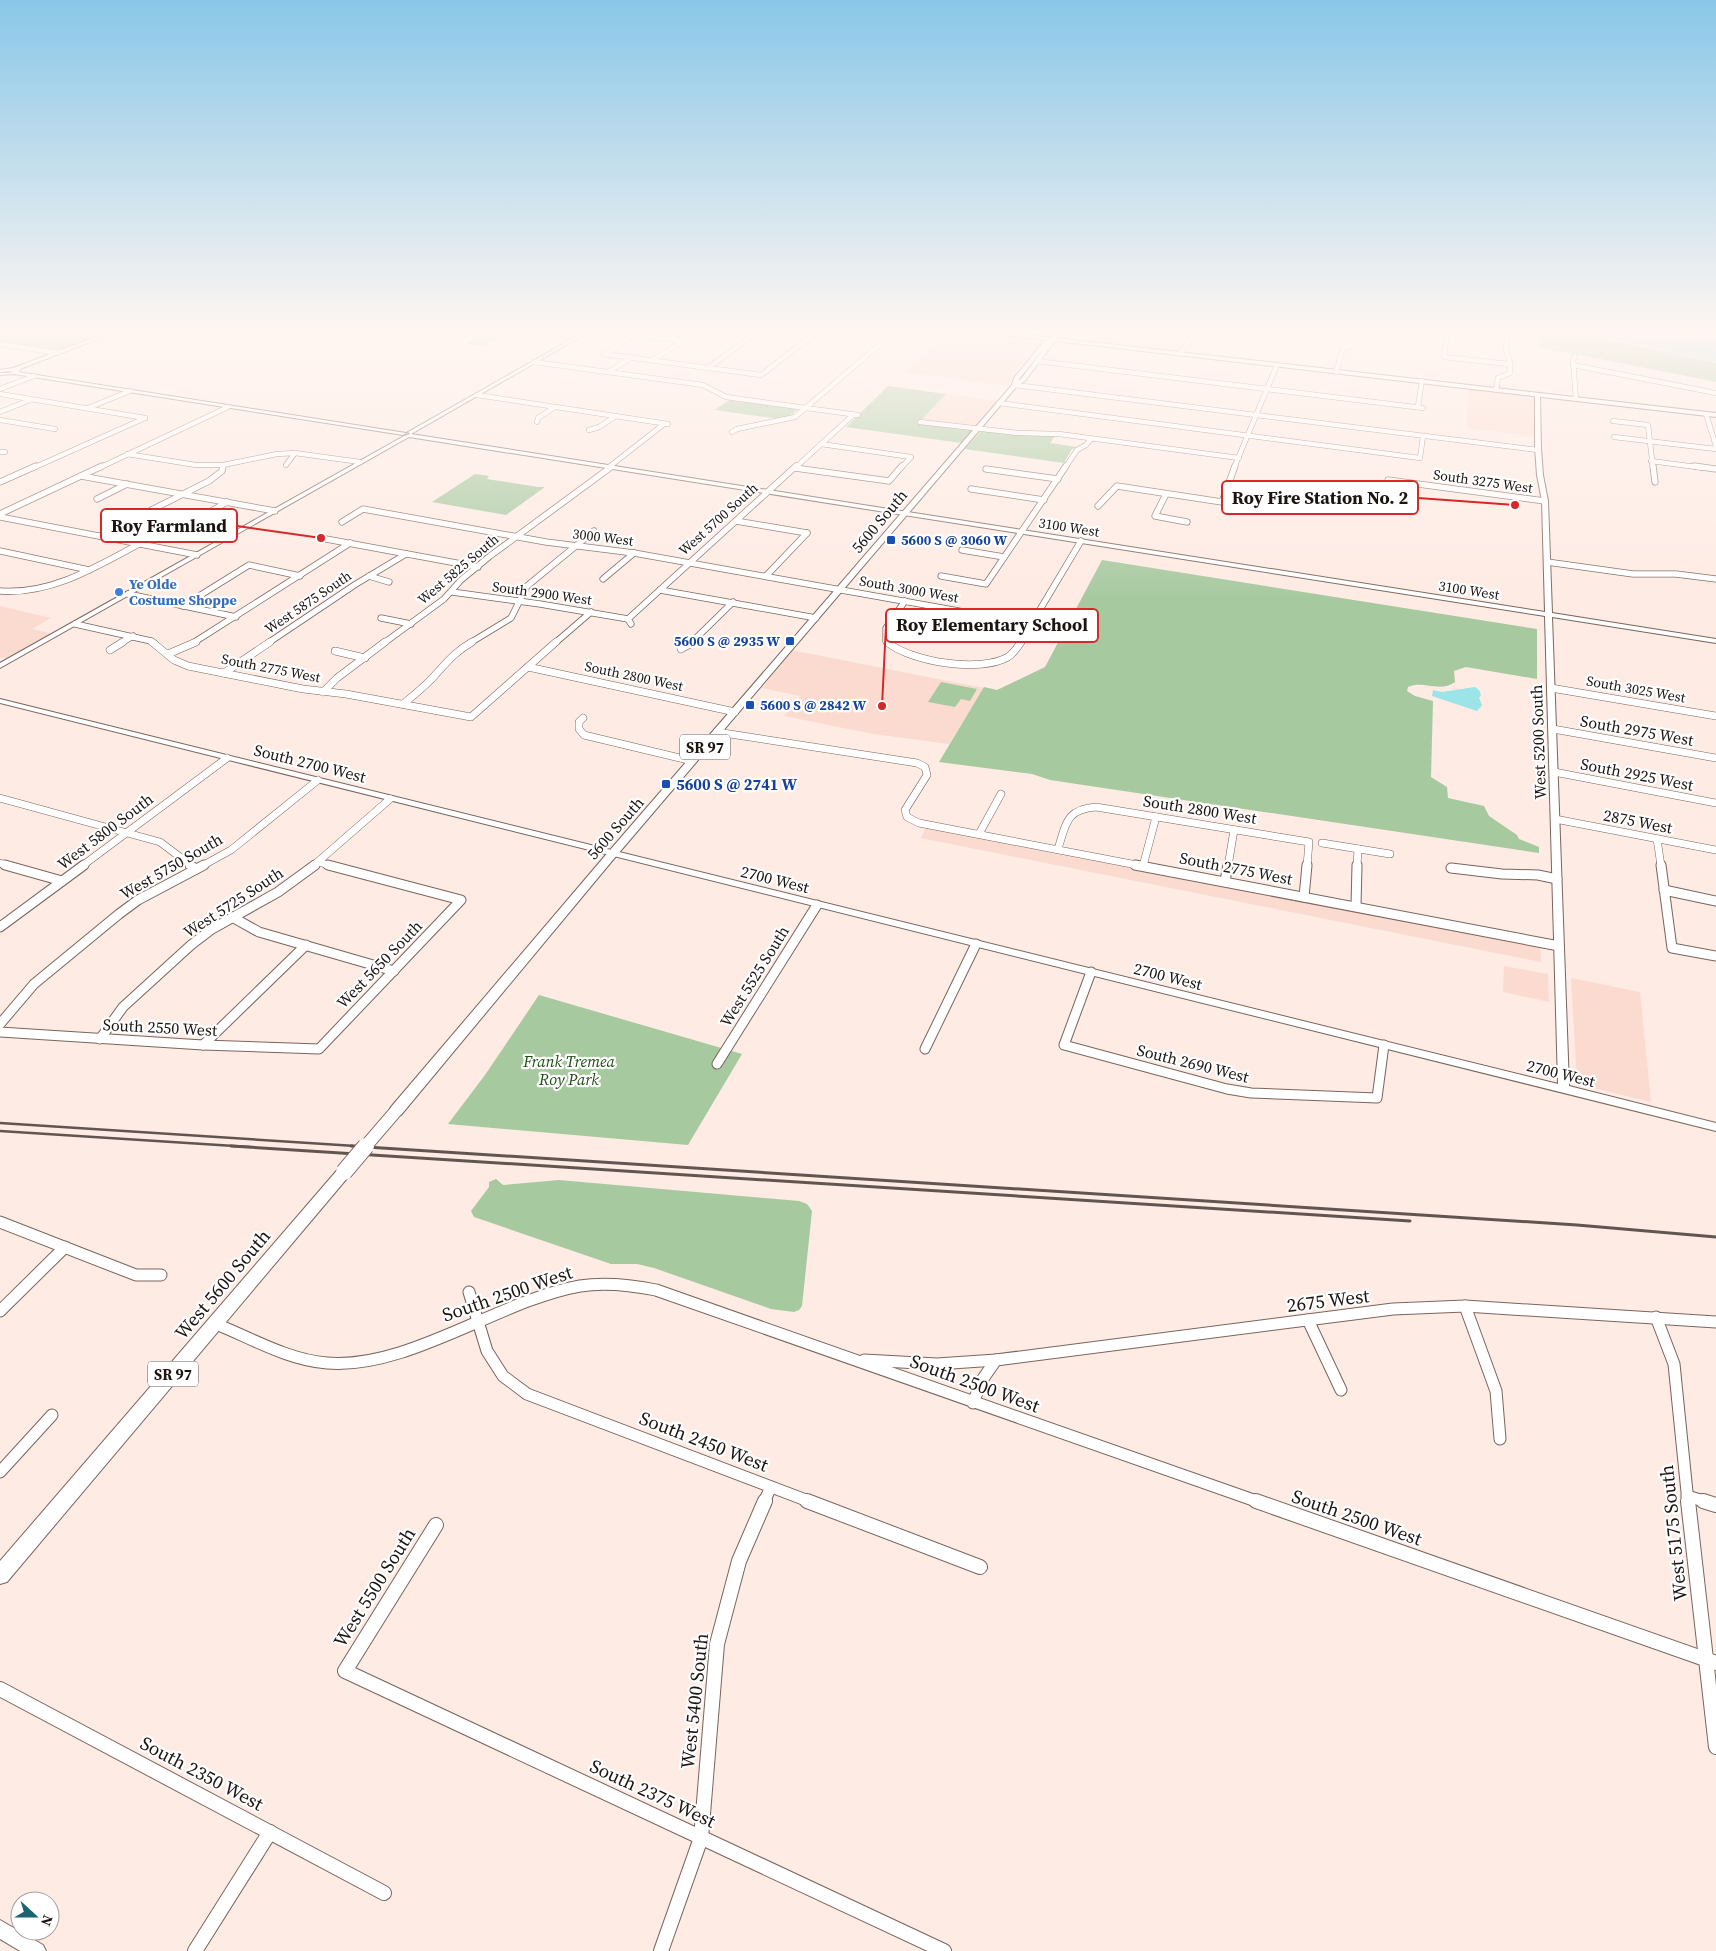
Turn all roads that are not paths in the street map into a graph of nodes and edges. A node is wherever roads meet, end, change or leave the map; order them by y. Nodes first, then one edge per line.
1 (143, 419) edge
2 (202, 419) edge
3 (308, 419) edge
4 (435, 419) edge
5 (538, 419) edge
6 (611, 419) edge
7 (635, 419) edge
8 (787, 419) edge
9 (850, 419) edge
10 (986, 419) edge
11 (1119, 419) edge
12 (1253, 419) edge
13 (1287, 419) edge
14 (1538, 419) edge
15 (1707, 419) edge
16 (0, 420) edge
17 (1613, 421) dead end
18 (537, 422) dead end
19 (920, 422) dead end
20 (978, 428) junction
21 (55, 429) dead end
22 (589, 430) dead end
23 (732, 432) dead end
24 (406, 435) junction
25 (1246, 436) junction
26 (1423, 436) junction
27 (1614, 437) dead end
28 (1091, 439) junction
29 (1649, 441) junction
30 (821, 444) junction
31 (1716, 448) edge
32 (1538, 450) junction
33 (295, 453) junction
34 (127, 454) junction
35 (1239, 458) junction
36 (1651, 461) junction
37 (360, 462) junction
38 (223, 464) junction
39 (286, 465) dead end
40 (610, 467) junction
41 (795, 468) junction
42 (986, 469) dead end
43 (1716, 469) edge
44 (81, 476) junction
45 (1058, 479) junction
46 (1388, 480) dead end
47 (1, 482) edge
48 (1655, 482) dead end
49 (128, 484) junction
50 (971, 489) dead end
51 (159, 490) joint
52 (768, 492) junction
53 (183, 494) junction
54 (1166, 494) junction
55 (97, 499) dead end
56 (1044, 500) junction
57 (1546, 501) junction
58 (227, 502) junction
59 (1222, 502) joint
60 (1098, 506) dead end
61 (275, 510) junction
62 (905, 513) junction
63 (0, 516) edge
64 (203, 516) dead end
65 (736, 521) junction
66 (342, 522) dead end
67 (1188, 522) dead end
68 (594, 531) dead end
69 (1021, 532) junction
70 (100, 536) junction
71 (516, 537) junction
72 (326, 539) dead end
73 (1081, 541) junction
74 (350, 543) junction
75 (139, 544) junction
76 (574, 546) junction
77 (962, 550) dead end
78 (0, 551) edge
79 (634, 553) junction
80 (406, 554) junction
81 (197, 555) junction
82 (1004, 557) junction
83 (1547, 562) junction
84 (690, 563) junction
85 (478, 567) junction
86 (89, 570) junction
87 (300, 576) junction
88 (369, 576) junction
89 (766, 576) junction
90 (941, 576) dead end
91 (603, 579) dead end
92 (1716, 579) edge
93 (389, 582) dead end
94 (660, 590) junction
95 (840, 590) junction
96 (2, 591) edge
97 (452, 592) junction
98 (128, 594) junction
99 (520, 601) junction
100 (905, 601) junction
101 (733, 602) junction
102 (183, 606) junction
103 (591, 612) junction
104 (968, 612) junction
105 (1549, 615) junction
106 (236, 617) junction
107 (381, 618) dead end
108 (816, 618) junction
109 (630, 622) joint
110 (76, 624) junction
111 (411, 624) junction
112 (1032, 624) junction
113 (956, 630) dead end
114 (133, 636) junction
115 (886, 641) joint
116 (1716, 641) edge
117 (110, 650) dead end
118 (681, 650) dead end
119 (334, 651) dead end
120 (168, 654) junction
121 (365, 658) junction
122 (990, 663) joint
123 (0, 666) edge
124 (528, 667) junction
125 (224, 673) junction
126 (1551, 688) junction
127 (323, 692) junction
128 (0, 701) edge
129 (403, 704) junction
130 (735, 712) junction
131 (1716, 716) edge
132 (583, 718) dead end
133 (1553, 729) junction
134 (717, 732) junction
135 (227, 758) junction
136 (1716, 758) edge
137 (692, 761) junction
138 (1554, 772) junction
139 (318, 780) junction
140 (1000, 794) dead end
141 (0, 798) edge
142 (390, 799) junction
143 (1716, 803) edge
144 (1156, 817) junction
145 (1555, 819) junction
146 (1234, 830) junction
147 (126, 833) junction
148 (979, 834) junction
149 (1658, 839) junction
150 (1322, 843) dead end
151 (1058, 849) junction
152 (1358, 849) junction
153 (1716, 850) edge
154 (612, 854) junction
155 (1390, 854) dead end
156 (0, 862) edge
157 (318, 862) junction
158 (1143, 866) junction
159 (1450, 868) dead end
160 (196, 870) junction
161 (1557, 879) junction
162 (62, 881) junction
163 (1225, 881) junction
164 (1664, 890) junction
165 (1304, 897) junction
166 (1716, 901) edge
167 (817, 905) junction
168 (1356, 906) junction
169 (232, 917) junction
170 (0, 927) edge
171 (976, 944) junction
172 (306, 945) junction
173 (1559, 946) junction
174 (1716, 956) edge
175 (394, 971) junction
176 (1090, 972) junction
177 (0, 1024) edge
178 (0, 1032) edge
179 (100, 1039) junction
180 (203, 1045) junction
181 (1384, 1045) junction
182 (319, 1049) joint
183 (925, 1049) dead end
184 (717, 1064) dead end
185 (1564, 1089) junction
186 (396, 1111) joint
187 (1716, 1127) edge
188 (0, 1222) edge
189 (64, 1247) junction
190 (160, 1276) dead end
191 (469, 1292) dead end
192 (1465, 1306) junction
193 (0, 1311) edge
194 (1656, 1317) junction
195 (1308, 1320) junction
196 (478, 1321) junction
197 (1716, 1322) edge
198 (216, 1324) junction
199 (853, 1359) junction
200 (996, 1360) junction
201 (1341, 1390) dead end
202 (973, 1403) junction
203 (52, 1415) dead end
204 (1500, 1439) dead end
205 (0, 1472) edge
206 (771, 1487) junction
207 (1687, 1496) junction
208 (1716, 1505) edge
209 (436, 1525) dead end
210 (980, 1567) dead end
211 (0, 1575) edge
212 (1711, 1662) edge
213 (345, 1671) joint
214 (0, 1689) edge
215 (1716, 1747) edge
216 (270, 1832) junction
217 (702, 1838) junction
218 (384, 1893) dead end
219 (0, 1929) edge
220 (37, 1951) edge
221 (195, 1951) edge
222 (661, 1951) edge
223 (944, 1951) edge

1 - 47 street
2 - 34 street
3 - 24 street, 3100 West
4 - 24 street
5 - 18 street
6 - 22 street
7 - 40 street, West 5825 South
8 - 23 street
9 - 30 street, West 5700 South
10 - 20 main road, 5600 South / SR 97
11 - 25 street
12 - 25 street
13 - 26 street
14 - 32 street, West 5200 South
15 - 31 street
16 - 21 street
17 - 29 street
19 - 20 street
20 - 28 street
20 - 62 main road, 5600 South / SR 97
24 - 37 street
24 - 40 street, 3100 West
25 - 26 street
25 - 35 street
26 - 32 street
27 - 29 street
28 - 35 street
28 - 45 street
29 - 31 street
29 - 36 street
30 - 41 street, West 5700 South
30 - 41 street
32 - 57 street, West 5200 South
33 - 37 street
33 - 38 street
33 - 39 street
34 - 38 street
34 - 44 street
35 - 59 street
36 - 43 street
36 - 48 street
37 - 61 street
38 - 53 street
40 - 52 street, 3100 West
40 - 71 street, West 5825 South
41 - 52 street, West 5700 South
42 - 45 street
44 - 49 street
44 - 63 street
45 - 56 street
46 - 57 street, South 3275 West
49 - 51 street
49 - 55 street
50 - 56 street
51 - 53 street
52 - 62 street, 3100 West
52 - 65 street, West 5700 South
53 - 58 street
53 - 70 street
54 - 59 street
54 - 60 street
54 - 67 street
56 - 69 street
57 - 83 street, West 5200 South
58 - 61 street
58 - 64 street
61 - 81 street
62 - 69 street, 3100 West
62 - 95 main road, 5600 South / SR 97
63 - 70 street
65 - 84 street, West 5700 South
65 - 89 street
66 - 71 street, 3000 West
68 - 76 street
69 - 73 street, 3100 West
69 - 82 street
70 - 75 street
71 - 76 street, 3000 West
71 - 85 street, West 5825 South
72 - 74 street
73 - 105 street, 3100 West
73 - 112 street
74 - 80 street
74 - 87 street
75 - 81 street
75 - 86 street
76 - 79 street, 3000 West
76 - 99 street
77 - 82 street
78 - 86 street
79 - 84 street, 3000 West
79 - 91 street
80 - 85 street
80 - 88 street, West 5875 South
81 - 98 street
82 - 90 street
83 - 92 street
83 - 105 street, West 5200 South
84 - 89 street, 3000 West
84 - 94 street, West 5700 South
85 - 97 street, West 5825 South
86 - 96 street
87 - 102 street
87 - 106 street
88 - 93 street
88 - 125 street, West 5875 South
89 - 95 street, 3000 West
94 - 101 street
94 - 109 street, West 5700 South
95 - 100 street, South 3000 West
95 - 108 main road, 5600 South / SR 97
97 - 99 street, South 2900 West
97 - 111 street, West 5825 South
98 - 102 street
98 - 110 street
99 - 103 street, South 2900 West
99 - 129 street
100 - 104 street, South 3000 West
100 - 115 street
101 - 108 street
101 - 118 street
102 - 106 street
103 - 109 street, South 2900 West
103 - 124 street
104 - 112 street, South 3000 West
104 - 113 street
105 - 116 street, 3100 West
105 - 126 street, West 5200 South
106 - 120 street
107 - 111 street
108 - 130 main road, 5600 South / SR 97
110 - 114 street, South 2775 West
110 - 123 street
111 - 121 street, West 5825 South
112 - 122 street
114 - 117 street
114 - 120 street, South 2775 West
115 - 122 street
119 - 121 street
120 - 125 street, South 2775 West
121 - 127 street, West 5825 South
124 - 129 street, South 2775 West
124 - 130 street, South 2800 West
125 - 127 street, South 2775 West
126 - 131 street, South 3025 West
126 - 133 street, West 5200 South
127 - 129 street, South 2775 West
128 - 135 street, South 2700 West
130 - 134 main road, 5600 South / SR 97
132 - 137 street
133 - 136 street, South 2975 West
133 - 138 street, West 5200 South
134 - 137 main road, 5600 South / SR 97
134 - 148 street, South 2775 West
135 - 139 street, South 2700 West
135 - 147 street, West 5800 South
137 - 154 main road, 5600 South / SR 97
138 - 143 street, South 2925 West
138 - 145 street, West 5200 South
139 - 142 street, South 2700 West
139 - 160 street, West 5750 South
140 - 148 street
141 - 147 street
142 - 154 street, South 2700 West
142 - 157 street, West 5725 South
144 - 146 street, South 2800 West
144 - 151 street, South 2800 West
144 - 158 street
145 - 149 street, 2875 West
145 - 161 street, West 5200 South
146 - 163 street
146 - 165 street, South 2800 West
147 - 160 street
147 - 162 street, West 5800 South
148 - 151 street, South 2775 West
149 - 153 street, 2875 West
149 - 164 street
150 - 152 street
151 - 158 street, South 2775 West
152 - 155 street
152 - 168 street
154 - 167 street, 2700 West
154 - 186 main road, 5600 South / SR 97
156 - 162 street
157 - 169 street, West 5725 South
157 - 175 street, West 5650 South
158 - 163 street, South 2775 West
159 - 161 street
160 - 177 street, West 5750 South
161 - 173 street, West 5200 South
162 - 170 street, West 5800 South
163 - 165 street, South 2775 West
164 - 166 street
164 - 174 street
165 - 168 street, South 2775 West
167 - 171 street, 2700 West
167 - 184 street, West 5525 South
168 - 173 street, South 2775 West
169 - 172 street
169 - 179 street, West 5725 South
171 - 176 street, 2700 West
171 - 183 street
172 - 175 street
172 - 180 street
173 - 185 street, West 5200 South
175 - 182 street, West 5650 South
176 - 181 street, 2700 West
176 - 181 street, South 2690 West
178 - 179 street, South 2550 West
179 - 180 street, South 2550 West
180 - 182 street, South 2550 West
181 - 185 street, 2700 West
185 - 187 street, 2700 West
186 - 198 main road, West 5600 South / SR 97, bridge
188 - 189 street
189 - 190 street
189 - 193 street
191 - 196 street, South 2450 West
192 - 194 street, 2675 West
192 - 195 street, 2675 West
192 - 204 street
194 - 197 street, 2675 West
194 - 207 street, West 5175 South
195 - 200 street, 2675 West
195 - 201 street
196 - 198 street, South 2500 West
196 - 199 street, South 2500 West
196 - 206 street, South 2450 West
198 - 211 main road, West 5600 South / SR 97
199 - 200 street
199 - 202 street, South 2500 West
200 - 202 street
202 - 212 street, South 2500 West
203 - 205 street
206 - 210 street, South 2450 West
206 - 217 street, West 5400 South
207 - 208 street
207 - 212 street, West 5175 South
209 - 213 street, West 5500 South
212 - 215 street, West 5175 South
213 - 217 street, South 2375 West
214 - 216 street, South 2350 West
216 - 218 street, South 2350 West
216 - 221 street
217 - 222 street, West 5400 South
217 - 223 street, South 2375 West
219 - 220 street

